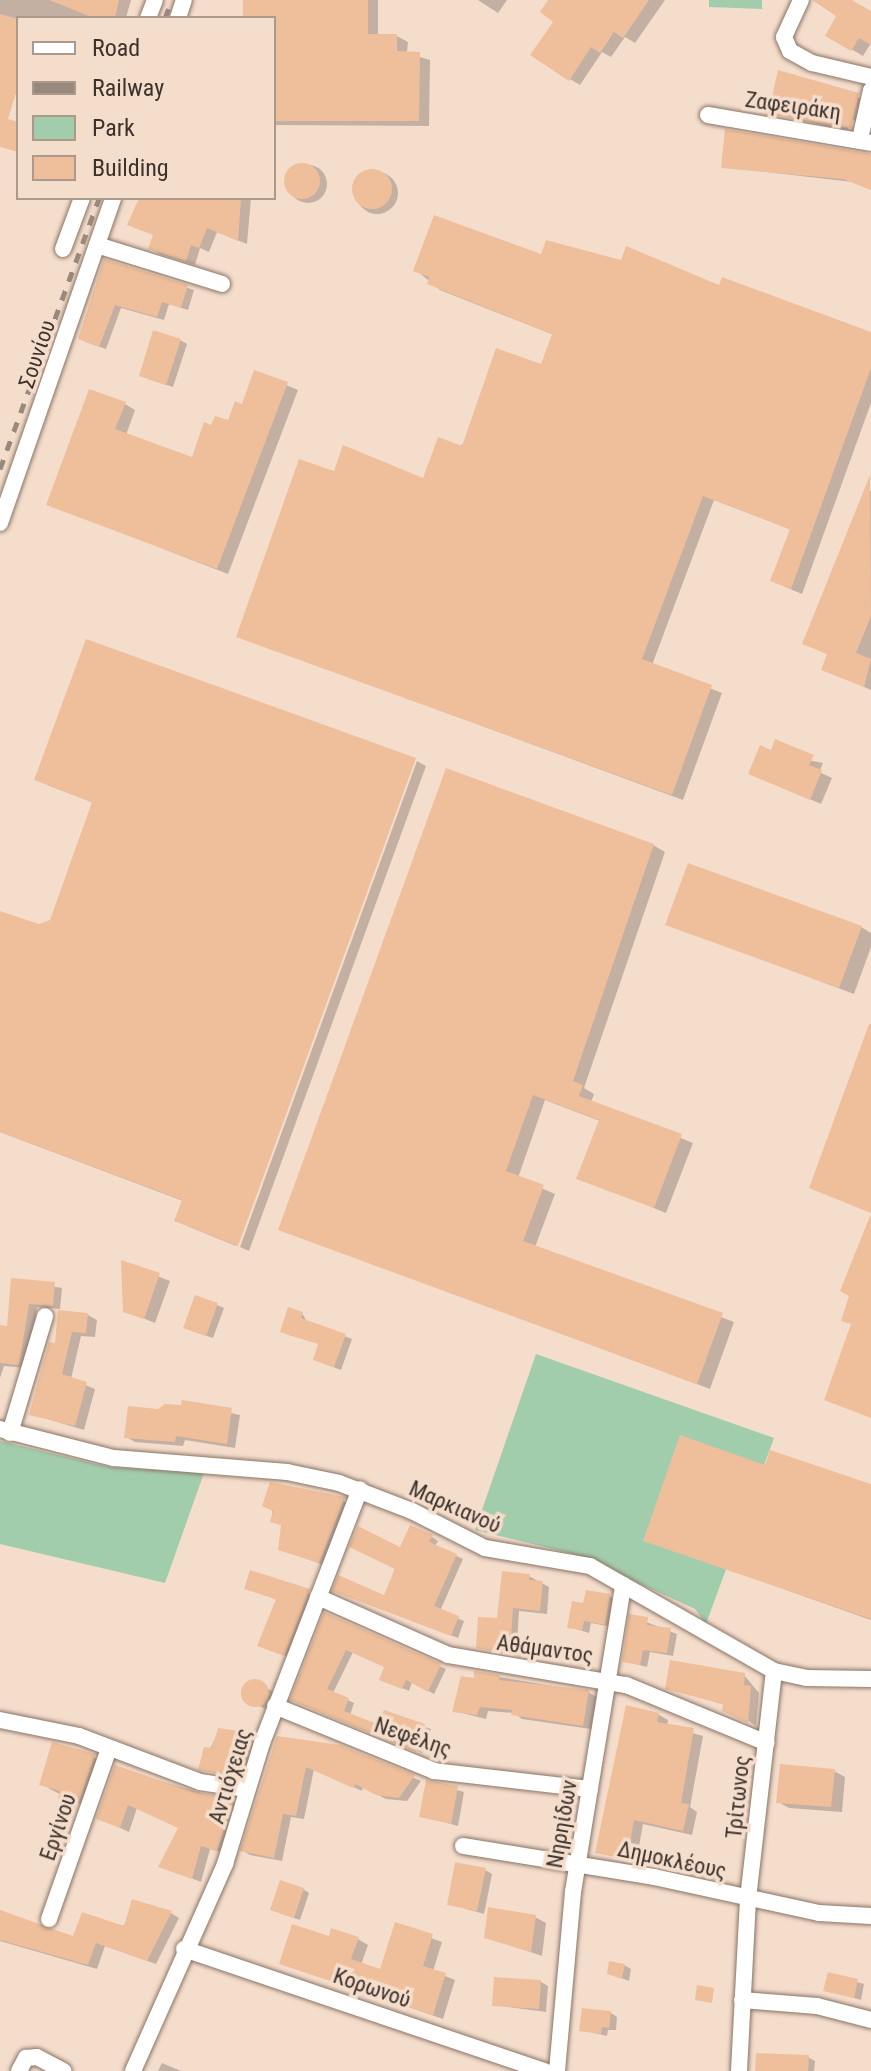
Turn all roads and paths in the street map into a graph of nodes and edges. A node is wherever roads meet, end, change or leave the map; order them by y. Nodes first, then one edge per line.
1 (801, 0) edge
2 (871, 77) edge
3 (871, 90) edge
4 (708, 115) dead end
5 (866, 141) edge
6 (81, 200) edge
7 (112, 200) edge
8 (97, 245) junction
9 (63, 249) dead end
10 (222, 284) dead end
11 (0, 523) edge
12 (45, 1316) dead end
13 (5, 1431) edge
14 (360, 1489) junction
15 (623, 1585) junction
16 (318, 1597) junction
17 (774, 1671) junction
18 (871, 1679) edge
19 (608, 1681) junction
20 (275, 1706) junction
21 (0, 1720) edge
22 (767, 1743) junction
23 (109, 1749) junction
24 (246, 1789) junction
25 (590, 1789) junction
26 (463, 1846) dead end
27 (577, 1864) junction
28 (748, 1899) junction
29 (871, 1916) edge
30 (49, 1919) dead end
31 (184, 1949) junction
32 (742, 2000) junction
33 (871, 2020) edge
34 (19, 2071) edge
35 (63, 2071) edge
36 (133, 2071) edge
37 (545, 2071) edge
38 (557, 2071) edge
39 (739, 2071) edge

1 - 2 street
3 - 5 street
4 - 5 street, Ζαφειράκη
6 - 9 street
7 - 8 street, Σουνίου
8 - 10 street
8 - 11 street, Σουνίου
12 - 13 street
13 - 14 street, Μαρκιανού
14 - 15 street, Μαρκιανού
14 - 16 street, Αντιόχειας
15 - 17 street, Μαρκιανού
15 - 19 street, Νηρηίδων
16 - 19 street, Αθάμαντος
16 - 20 street, Αντιόχειας
17 - 18 street, Μαρκιανού
17 - 22 street, Τρίτωνος
19 - 22 street, Αθάμαντος
19 - 25 street, Νηρηίδων
20 - 24 street, Αντιόχειας
20 - 25 street, Νεφέλης
21 - 23 street
22 - 28 street, Τρίτωνος
23 - 24 street
23 - 30 street, Εργίνου
24 - 31 street, Αντιόχειας
25 - 27 street, Νηρηίδων
26 - 27 street, Δημοκλέους
27 - 28 street, Δημοκλέους
27 - 38 street, Νηρηίδων
28 - 29 street, Δημοκλέους
28 - 32 street, Τρίτωνος
31 - 36 street, Αντιόχειας
31 - 37 street, Κορωνού
32 - 33 street
32 - 39 street, Τρίτωνος
34 - 35 street

